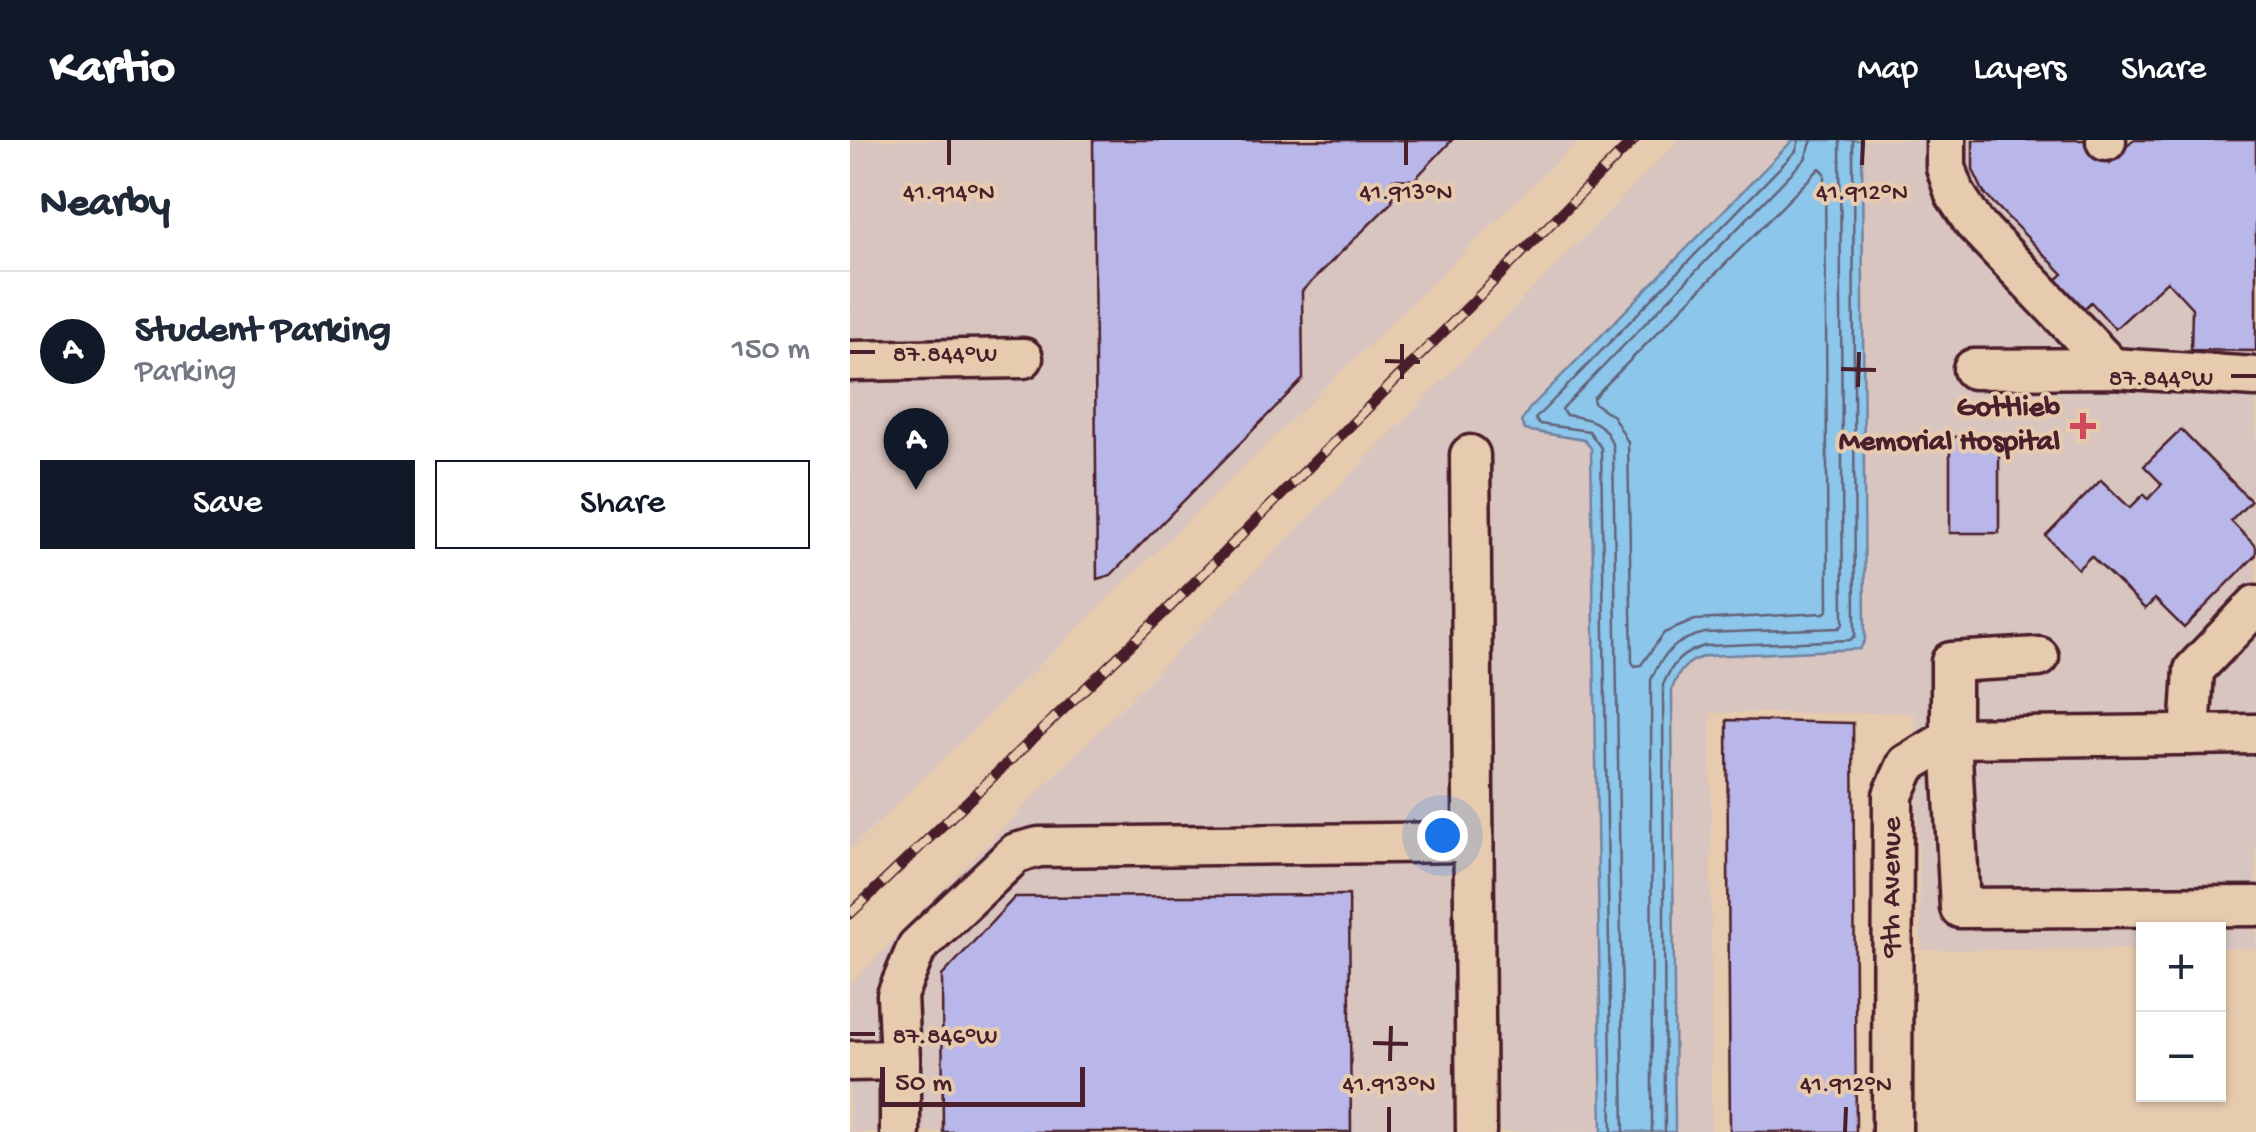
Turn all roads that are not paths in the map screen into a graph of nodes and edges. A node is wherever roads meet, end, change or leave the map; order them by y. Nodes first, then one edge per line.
1 (1946, 140) edge
2 (1023, 358) dead end
3 (850, 361) edge
4 (2112, 368) junction
5 (1973, 369) dead end
6 (2256, 378) edge
7 (1470, 455) dead end
8 (2256, 605) edge
9 (2256, 650) edge
10 (2212, 652) junction
11 (2039, 657) dead end
12 (2256, 734) edge
13 (2190, 735) junction
14 (1951, 738) junction
15 (1473, 842) junction
16 (2256, 906) edge
17 (850, 1060) edge
18 (900, 1060) junction
19 (900, 1132) edge
20 (1476, 1132) edge
21 (1892, 1132) edge

1 - 4 street
2 - 3 street
4 - 5 street
4 - 6 street
7 - 15 street
8 - 10 street
9 - 10 street
10 - 13 street
11 - 14 street
12 - 13 street, 9th Avenue
13 - 14 street, 9th Avenue
14 - 16 street
14 - 21 street, 9th Avenue
15 - 18 street
15 - 20 street
17 - 18 street
18 - 19 street

